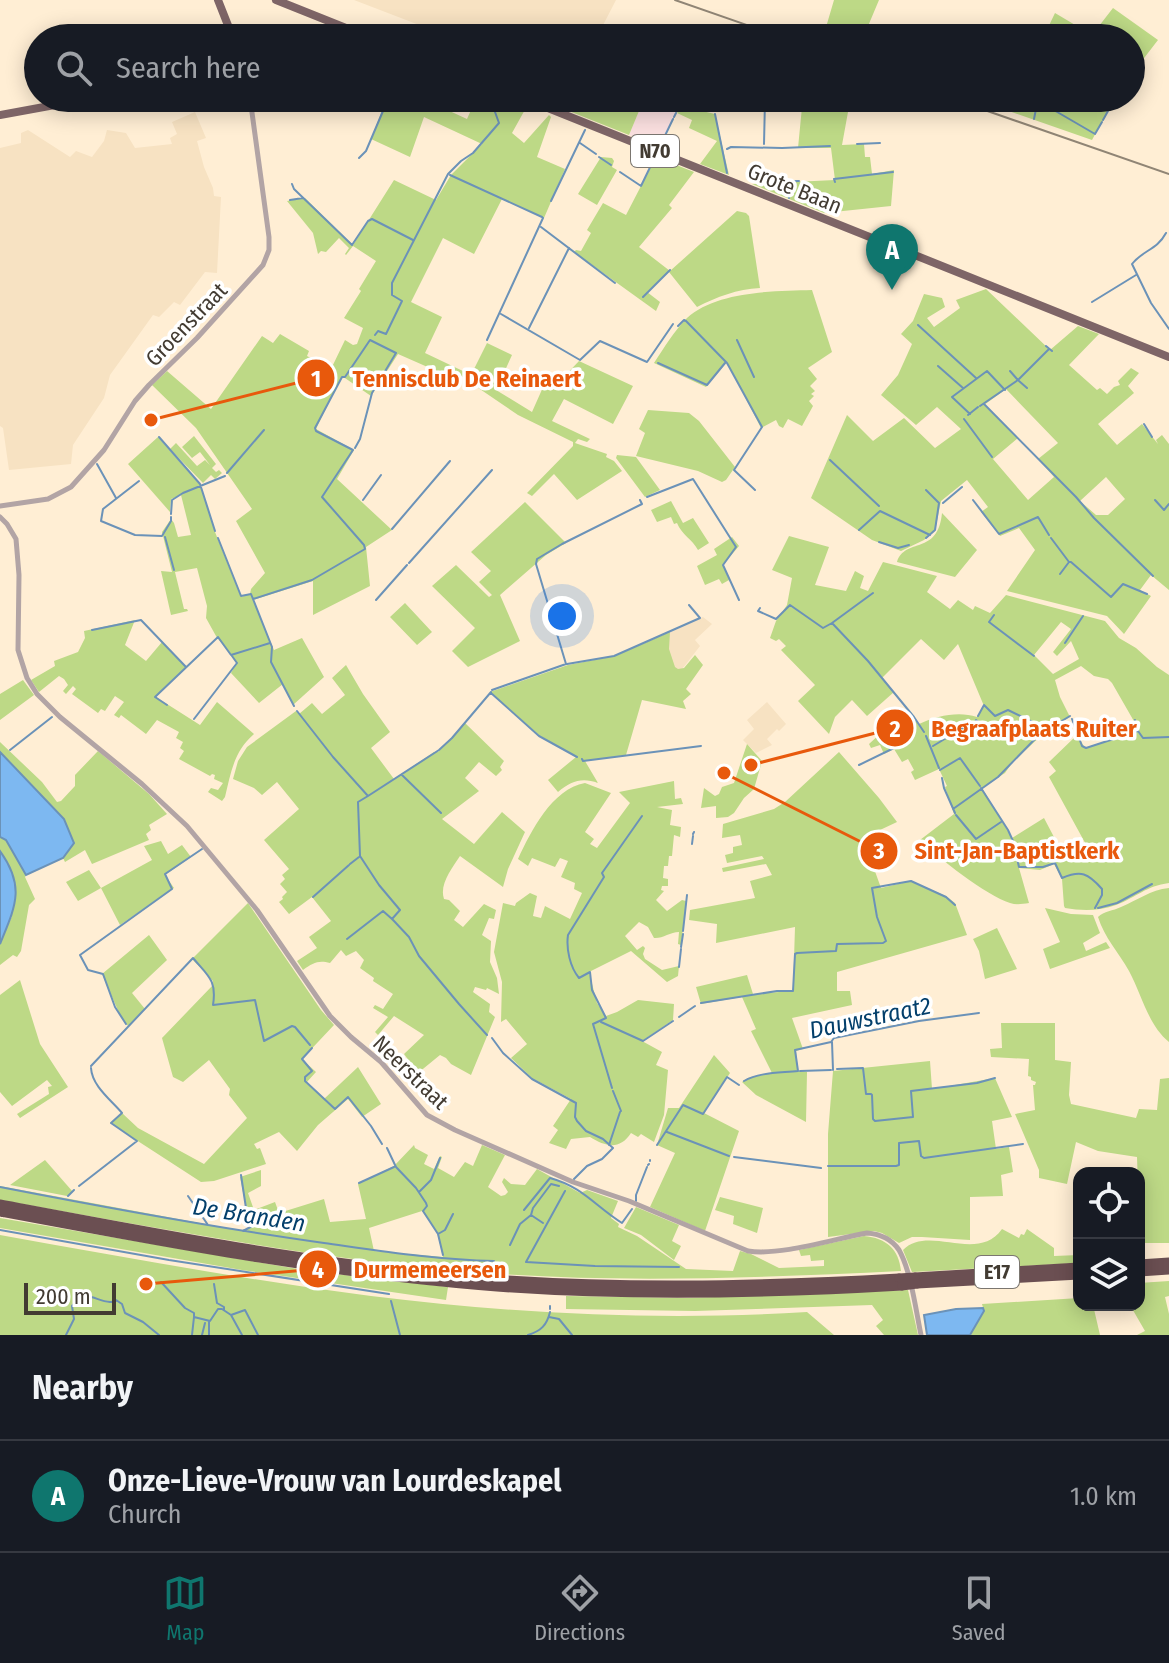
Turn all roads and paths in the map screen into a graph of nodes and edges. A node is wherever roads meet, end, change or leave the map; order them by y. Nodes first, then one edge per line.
1 (218, 0) edge
2 (269, 0) edge
3 (280, 2) edge
4 (227, 24) edge
5 (336, 24) edge
6 (24, 111) edge
7 (252, 112) edge
8 (558, 112) edge
9 (0, 115) edge
10 (1169, 357) edge
11 (2, 507) edge
12 (0, 517) edge
13 (0, 1204) edge
14 (0, 1212) edge
15 (1169, 1262) edge
16 (1145, 1264) edge
17 (1073, 1268) edge
18 (1169, 1270) edge
19 (1145, 1272) edge
20 (1073, 1275) edge
21 (916, 1281) junction
22 (901, 1282) junction
23 (921, 1335) edge

1 - 4 main road
2 - 3 main road
3 - 5 main road
6 - 9 main road
7 - 11 street, Groenstraat
8 - 10 main road, Grote Baan / N70
12 - 23 street, Neerstraat
13 - 22 highway, E17
14 - 22 highway, E17
15 - 16 highway
17 - 21 highway, E17
18 - 19 highway
20 - 21 highway, E17
21 - 22 highway, E17, bridge

